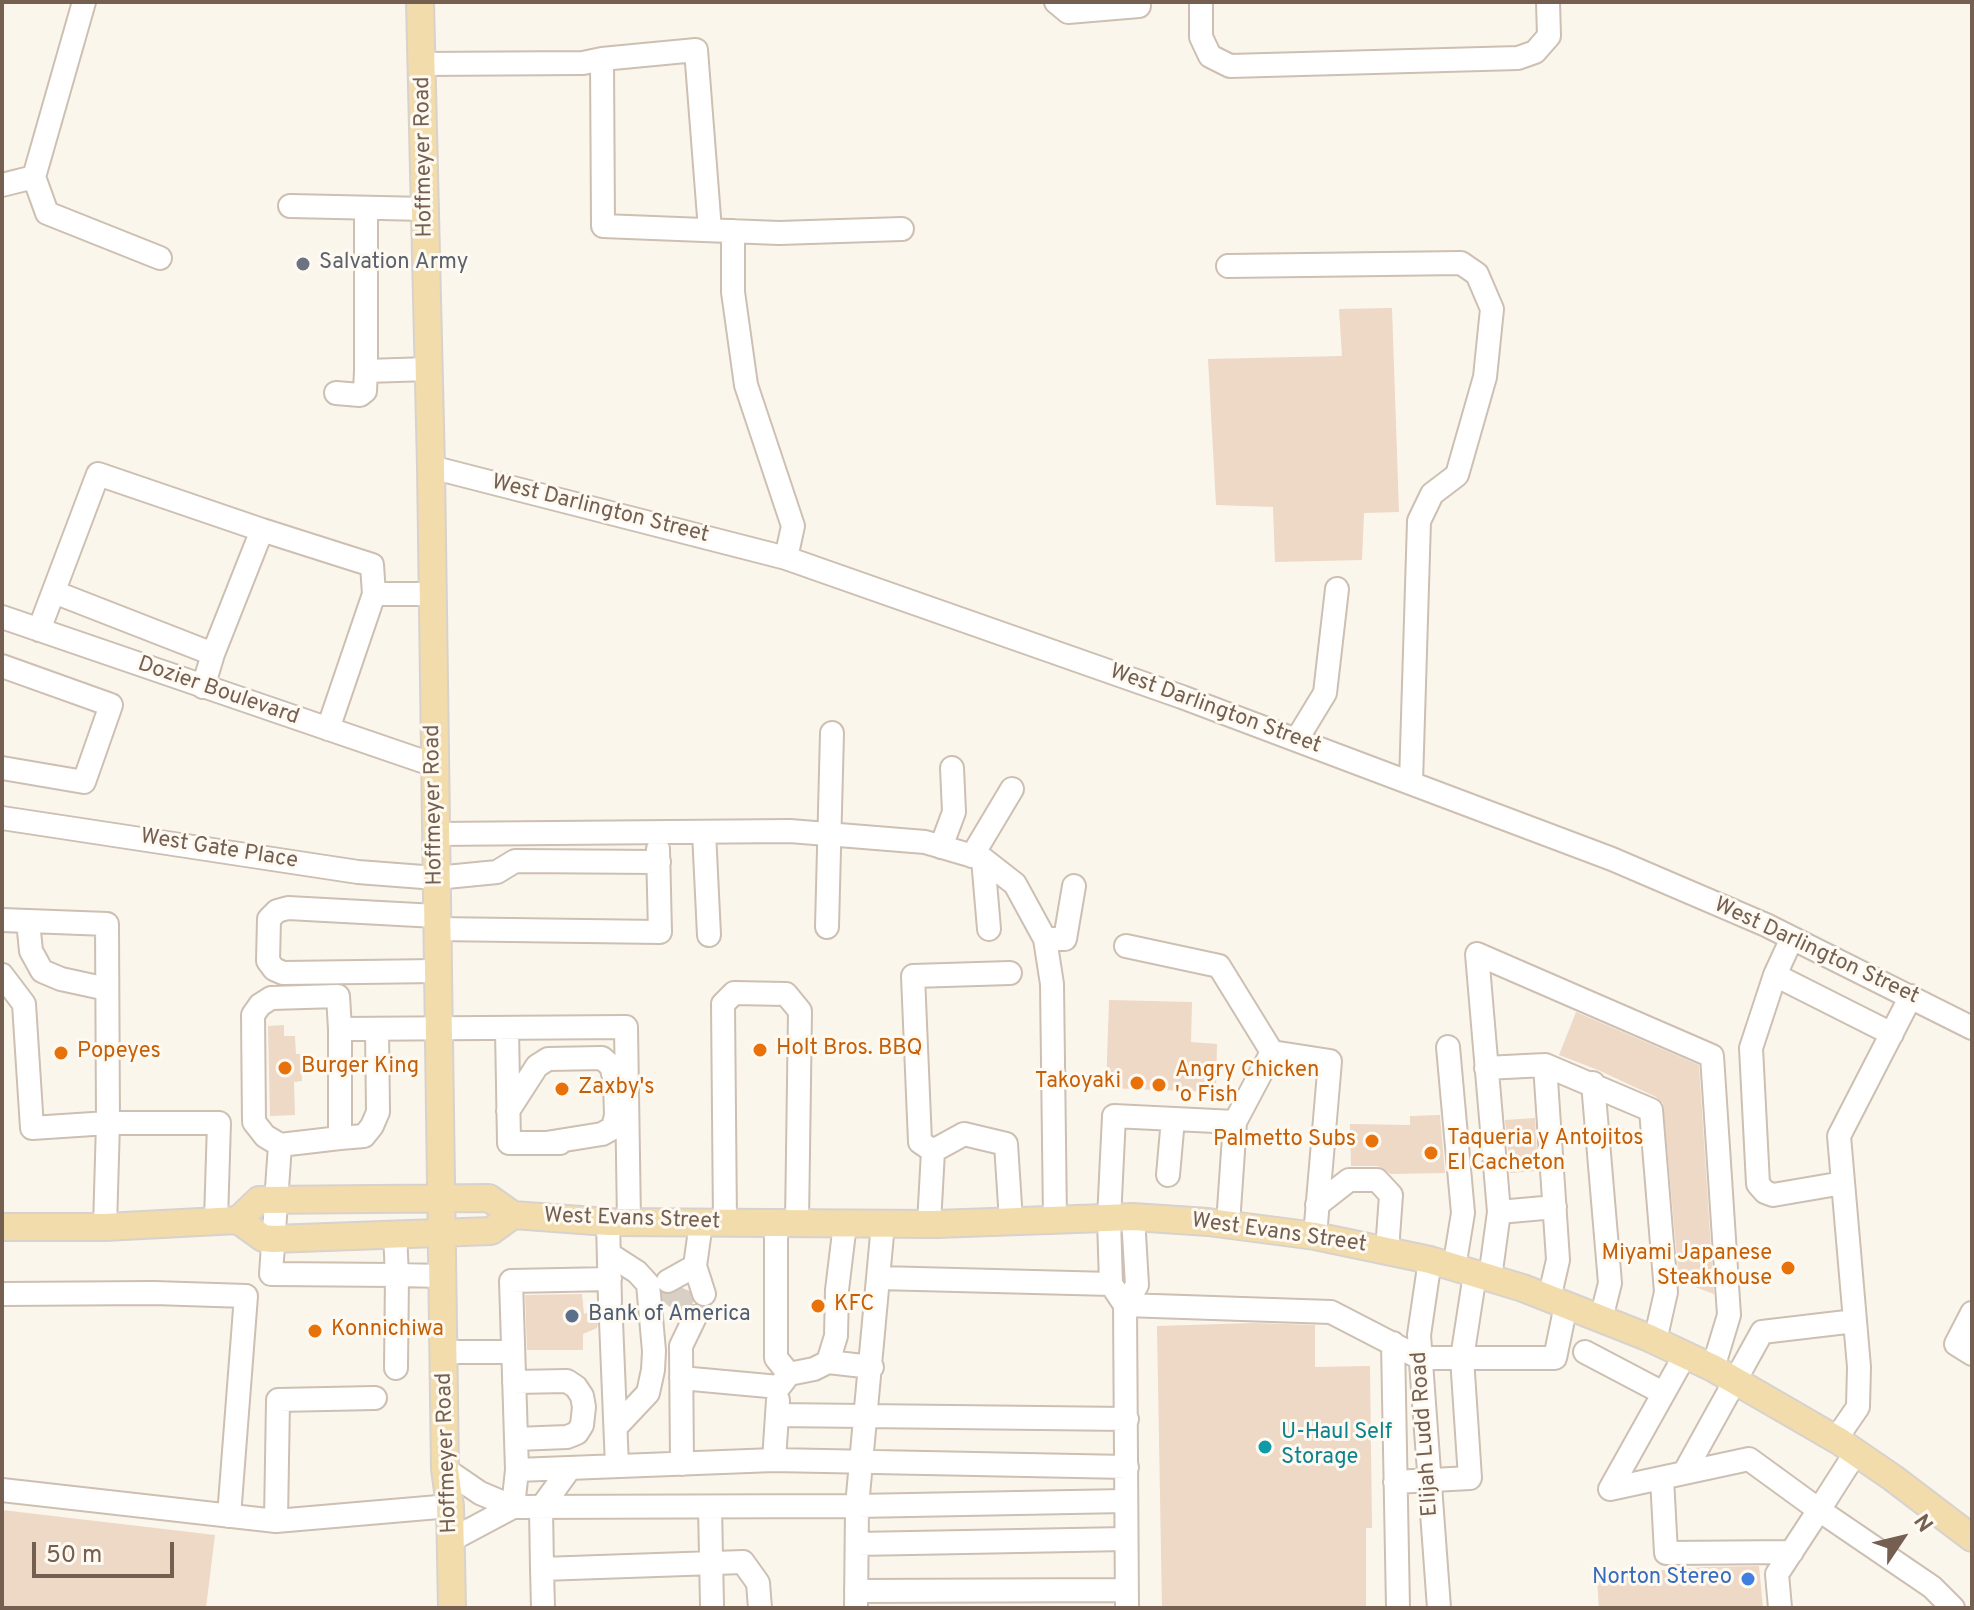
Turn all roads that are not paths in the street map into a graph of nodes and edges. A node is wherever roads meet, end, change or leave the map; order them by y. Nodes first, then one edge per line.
1 (84, 2) edge
2 (420, 2) edge
3 (1056, 2) edge
4 (1201, 2) edge
5 (1548, 2) edge
6 (1139, 6) dead end
7 (602, 59) junction
8 (422, 64) junction
9 (34, 177) junction
10 (2, 185) edge
11 (290, 206) dead end
12 (366, 208) junction
13 (426, 209) junction
14 (902, 229) dead end
15 (710, 230) junction
16 (733, 231) junction
17 (160, 258) dead end
18 (1228, 266) dead end
19 (429, 369) junction
20 (366, 371) junction
21 (336, 393) dead end
22 (431, 467) junction
23 (262, 530) junction
24 (786, 558) junction
25 (1337, 589) dead end
26 (54, 592) junction
27 (374, 594) junction
28 (432, 594) junction
29 (2, 617) edge
30 (39, 630) junction
31 (213, 654) junction
32 (2, 666) edge
33 (203, 687) junction
34 (328, 729) junction
35 (832, 733) dead end
36 (1297, 739) junction
37 (434, 765) junction
38 (2, 768) edge
39 (952, 768) dead end
40 (1411, 782) junction
41 (1012, 789) dead end
42 (2, 818) edge
43 (658, 832) junction
44 (704, 832) junction
45 (435, 834) junction
46 (831, 834) junction
47 (941, 847) junction
48 (977, 857) junction
49 (659, 862) junction
50 (436, 878) junction
51 (1074, 886) dead end
52 (2, 920) edge
53 (28, 921) junction
54 (436, 922) junction
55 (827, 927) dead end
56 (989, 929) dead end
57 (709, 935) dead end
58 (1792, 938) junction
59 (1045, 939) junction
60 (1126, 946) dead end
61 (437, 971) junction
62 (1010, 973) dead end
63 (2, 975) edge
64 (1775, 975) junction
65 (107, 989) junction
66 (1911, 996) junction
67 (507, 1028) junction
68 (1972, 1028) edge
69 (340, 1029) junction
70 (377, 1029) junction
71 (438, 1029) junction
72 (1892, 1034) junction
73 (1448, 1047) dead end
74 (1272, 1052) junction
75 (1545, 1065) junction
76 (1486, 1068) junction
77 (1593, 1083) junction
78 (508, 1111) junction
79 (1173, 1119) junction
80 (1235, 1122) junction
81 (108, 1123) junction
82 (340, 1138) junction
83 (546, 1143) junction
84 (629, 1143) junction
85 (280, 1145) junction
86 (933, 1151) junction
87 (1168, 1175) dead end
88 (1843, 1183) junction
89 (441, 1198) junction
90 (275, 1200) junction
91 (1317, 1205) junction
92 (1555, 1207) junction
93 (1499, 1212) junction
94 (513, 1215) junction
95 (1121, 1218) junction
96 (227, 1220) junction
97 (1055, 1220) junction
98 (1011, 1221) junction
99 (618, 1222) junction
100 (713, 1223) junction
101 (786, 1223) junction
102 (845, 1224) junction
103 (883, 1224) junction
104 (929, 1224) junction
105 (1228, 1224) junction
106 (2, 1227) edge
107 (105, 1227) junction
108 (395, 1234) junction
109 (442, 1234) junction
110 (1315, 1236) junction
111 (273, 1239) junction
112 (1387, 1251) junction
113 (609, 1254) junction
114 (1462, 1270) junction
115 (397, 1275) junction
116 (443, 1276) junction
117 (879, 1278) junction
118 (610, 1279) junction
119 (1111, 1284) junction
120 (686, 1288) tunnel mouth
121 (2, 1294) edge
122 (1558, 1302) junction
123 (1125, 1305) junction
124 (1972, 1313) edge
125 (1601, 1319) junction
126 (1855, 1321) junction
127 (1655, 1341) junction
128 (1393, 1343) junction
129 (681, 1346) junction
130 (445, 1352) junction
131 (513, 1352) junction
132 (1585, 1352) dead end
133 (1972, 1354) edge
134 (1685, 1355) junction
135 (1420, 1358) junction
136 (1462, 1358) junction
137 (828, 1362) junction
138 (872, 1367) junction
139 (396, 1368) dead end
140 (1724, 1374) junction
141 (681, 1378) junction
142 (784, 1380) junction
143 (514, 1382) junction
144 (1663, 1393) junction
145 (375, 1398) dead end
146 (777, 1415) junction
147 (865, 1417) junction
148 (1127, 1419) junction
149 (616, 1427) junction
150 (516, 1439) junction
151 (1846, 1446) junction
152 (774, 1460) junction
153 (861, 1461) junction
154 (682, 1464) junction
155 (617, 1466) junction
156 (1127, 1467) junction
157 (570, 1468) junction
158 (445, 1469) junction
159 (517, 1470) junction
160 (1673, 1475) junction
161 (1429, 1481) junction
162 (1395, 1482) junction
163 (2, 1490) edge
164 (1125, 1501) junction
165 (450, 1506) junction
166 (857, 1506) junction
167 (513, 1507) junction
168 (710, 1507) junction
169 (541, 1508) junction
170 (1819, 1510) junction
171 (229, 1516) junction
172 (276, 1521) junction
173 (1972, 1538) edge
174 (1126, 1539) junction
175 (451, 1540) junction
176 (857, 1544) junction
177 (1792, 1552) junction
178 (712, 1563) junction
179 (542, 1569) junction
180 (1127, 1599) edge
181 (856, 1600) edge
182 (712, 1605) dead end
183 (452, 1608) edge
184 (543, 1608) edge
185 (760, 1608) edge
186 (1398, 1608) edge
187 (1439, 1608) edge
188 (1780, 1608) edge
189 (1953, 1608) edge

1 - 9 street
2 - 8 main road, Hoffmeyer Road
3 - 6 street
4 - 5 street
7 - 8 street
7 - 15 street
7 - 15 street
8 - 13 main road, Hoffmeyer Road
9 - 10 street
9 - 17 street
11 - 12 street
12 - 13 street
12 - 20 street
13 - 19 main road, Hoffmeyer Road
14 - 16 street
15 - 16 street
16 - 24 street
18 - 40 street
19 - 20 street
19 - 22 main road, Hoffmeyer Road
20 - 21 street
22 - 24 street, West Darlington Street
22 - 28 main road, Hoffmeyer Road
23 - 26 street
23 - 27 street
23 - 31 street
24 - 36 street, West Darlington Street
25 - 36 street
26 - 30 street
26 - 31 street
27 - 28 street
27 - 34 street
28 - 37 main road, Hoffmeyer Road
29 - 30 street, Dozier Boulevard
30 - 33 street, Dozier Boulevard
31 - 33 street
32 - 38 street
33 - 34 street, Dozier Boulevard
34 - 37 street, Dozier Boulevard
35 - 46 street
36 - 40 street, West Darlington Street
37 - 45 main road, Hoffmeyer Road
39 - 47 street
40 - 58 street, West Darlington Street
41 - 48 street
42 - 50 street, West Gate Place
43 - 44 street
43 - 45 street
43 - 49 street
44 - 46 street
44 - 57 street
45 - 50 main road, Hoffmeyer Road
46 - 47 street
46 - 55 street
47 - 48 street
48 - 56 street
48 - 59 street
49 - 50 street, West Gate Place
49 - 54 street
50 - 54 main road, Hoffmeyer Road
51 - 59 street
52 - 53 street
53 - 65 street
53 - 65 street
54 - 61 main road, Hoffmeyer Road
54 - 61 street
58 - 64 street
58 - 66 street, West Darlington Street
59 - 97 street
60 - 74 street
61 - 71 main road, Hoffmeyer Road
62 - 86 street
63 - 81 street
64 - 72 street
64 - 88 street
65 - 81 street
66 - 68 street, West Darlington Street
66 - 72 street
67 - 71 street
67 - 78 street
67 - 84 street
69 - 70 street
69 - 82 street
69 - 85 street
70 - 71 street
70 - 82 street
71 - 89 main road, Hoffmeyer Road
72 - 88 street
73 - 114 street
74 - 80 street
74 - 91 street
75 - 76 street
75 - 77 street
75 - 92 street
76 - 93 street
76 - 140 street
77 - 125 street
77 - 127 street
78 - 83 street
78 - 83 street
79 - 80 street
79 - 87 street
79 - 95 street
80 - 105 street
81 - 96 street
81 - 107 street
82 - 85 street
83 - 84 street
84 - 99 street
85 - 90 street
86 - 98 street
86 - 104 street
88 - 126 street
89 - 90 main road, West Evans Street
89 - 94 main road, West Evans Street
89 - 109 main road, Hoffmeyer Road
90 - 96 main road, West Evans Street
90 - 111 street
91 - 110 street
91 - 112 street
92 - 93 street
92 - 122 street
93 - 114 street
94 - 99 main road, West Evans Street
94 - 109 main road, West Evans Street
95 - 97 main road, West Evans Street
95 - 105 main road, West Evans Street
95 - 119 street
95 - 123 street
96 - 107 main road, West Evans Street
96 - 111 main road
97 - 98 main road, West Evans Street
98 - 104 main road, West Evans Street
99 - 100 main road, West Evans Street
99 - 113 street
100 - 101 main road, West Evans Street
100 - 101 street
100 - 120 street
101 - 102 main road, West Evans Street
101 - 142 street
102 - 103 main road, West Evans Street
102 - 137 street
103 - 104 main road, West Evans Street
103 - 117 street
105 - 110 main road, West Evans Street
106 - 107 main road, West Evans Street
108 - 109 main road, West Evans Street
108 - 111 main road, West Evans Street
108 - 115 street
109 - 116 main road, Hoffmeyer Road
110 - 112 main road, West Evans Street
111 - 115 street
112 - 114 main road, West Evans Street
113 - 118 street
113 - 149 street
114 - 122 main road, West Evans Street
114 - 135 street, Elijah Ludd Road
114 - 136 street
115 - 116 street
115 - 139 street
116 - 130 main road, Hoffmeyer Road
117 - 119 street
117 - 138 street
118 - 131 street
118 - 149 street
119 - 123 street
121 - 171 street
122 - 125 main road, West Evans Street
122 - 136 street
123 - 128 street
123 - 148 street
124 - 133 street
125 - 127 main road, West Evans Street
126 - 140 street
126 - 151 street
127 - 134 main road, West Evans Street
128 - 135 street
128 - 162 street
129 - 129 street
129 - 141 street
130 - 131 street
130 - 158 main road, Hoffmeyer Road
131 - 143 street
132 - 144 street
134 - 140 main road, West Evans Street
134 - 144 street
135 - 136 street
135 - 161 street, Elijah Ludd Road
136 - 161 street
137 - 138 street
137 - 142 street
138 - 147 street
140 - 151 main road, West Evans Street
140 - 160 street
141 - 142 street
141 - 154 street
142 - 146 street
143 - 150 street
143 - 150 street
144 - 160 street
145 - 172 street
146 - 147 street
146 - 152 street
147 - 148 street
147 - 153 street
148 - 156 street
149 - 155 street
150 - 159 street
151 - 170 street
151 - 173 main road, West Evans Street
152 - 153 street
152 - 154 street
153 - 156 street
153 - 166 street
154 - 155 street
155 - 157 street
156 - 164 street
157 - 159 street
157 - 169 street
158 - 165 main road, Hoffmeyer Road
158 - 167 street
159 - 167 street
160 - 170 street
160 - 177 street
161 - 162 street
161 - 187 street, Elijah Ludd Road
162 - 186 street
163 - 171 street
164 - 166 street
164 - 174 street
165 - 172 street
165 - 175 main road, Hoffmeyer Road
166 - 168 street
166 - 176 street
167 - 169 street
167 - 175 street
168 - 169 street
168 - 178 street
169 - 179 street
170 - 177 street
170 - 189 street
171 - 172 street
174 - 176 street
174 - 180 street
175 - 183 main road, Hoffmeyer Road
176 - 181 street
177 - 188 street
178 - 179 street
178 - 182 street
178 - 185 street
179 - 184 street
180 - 181 street

